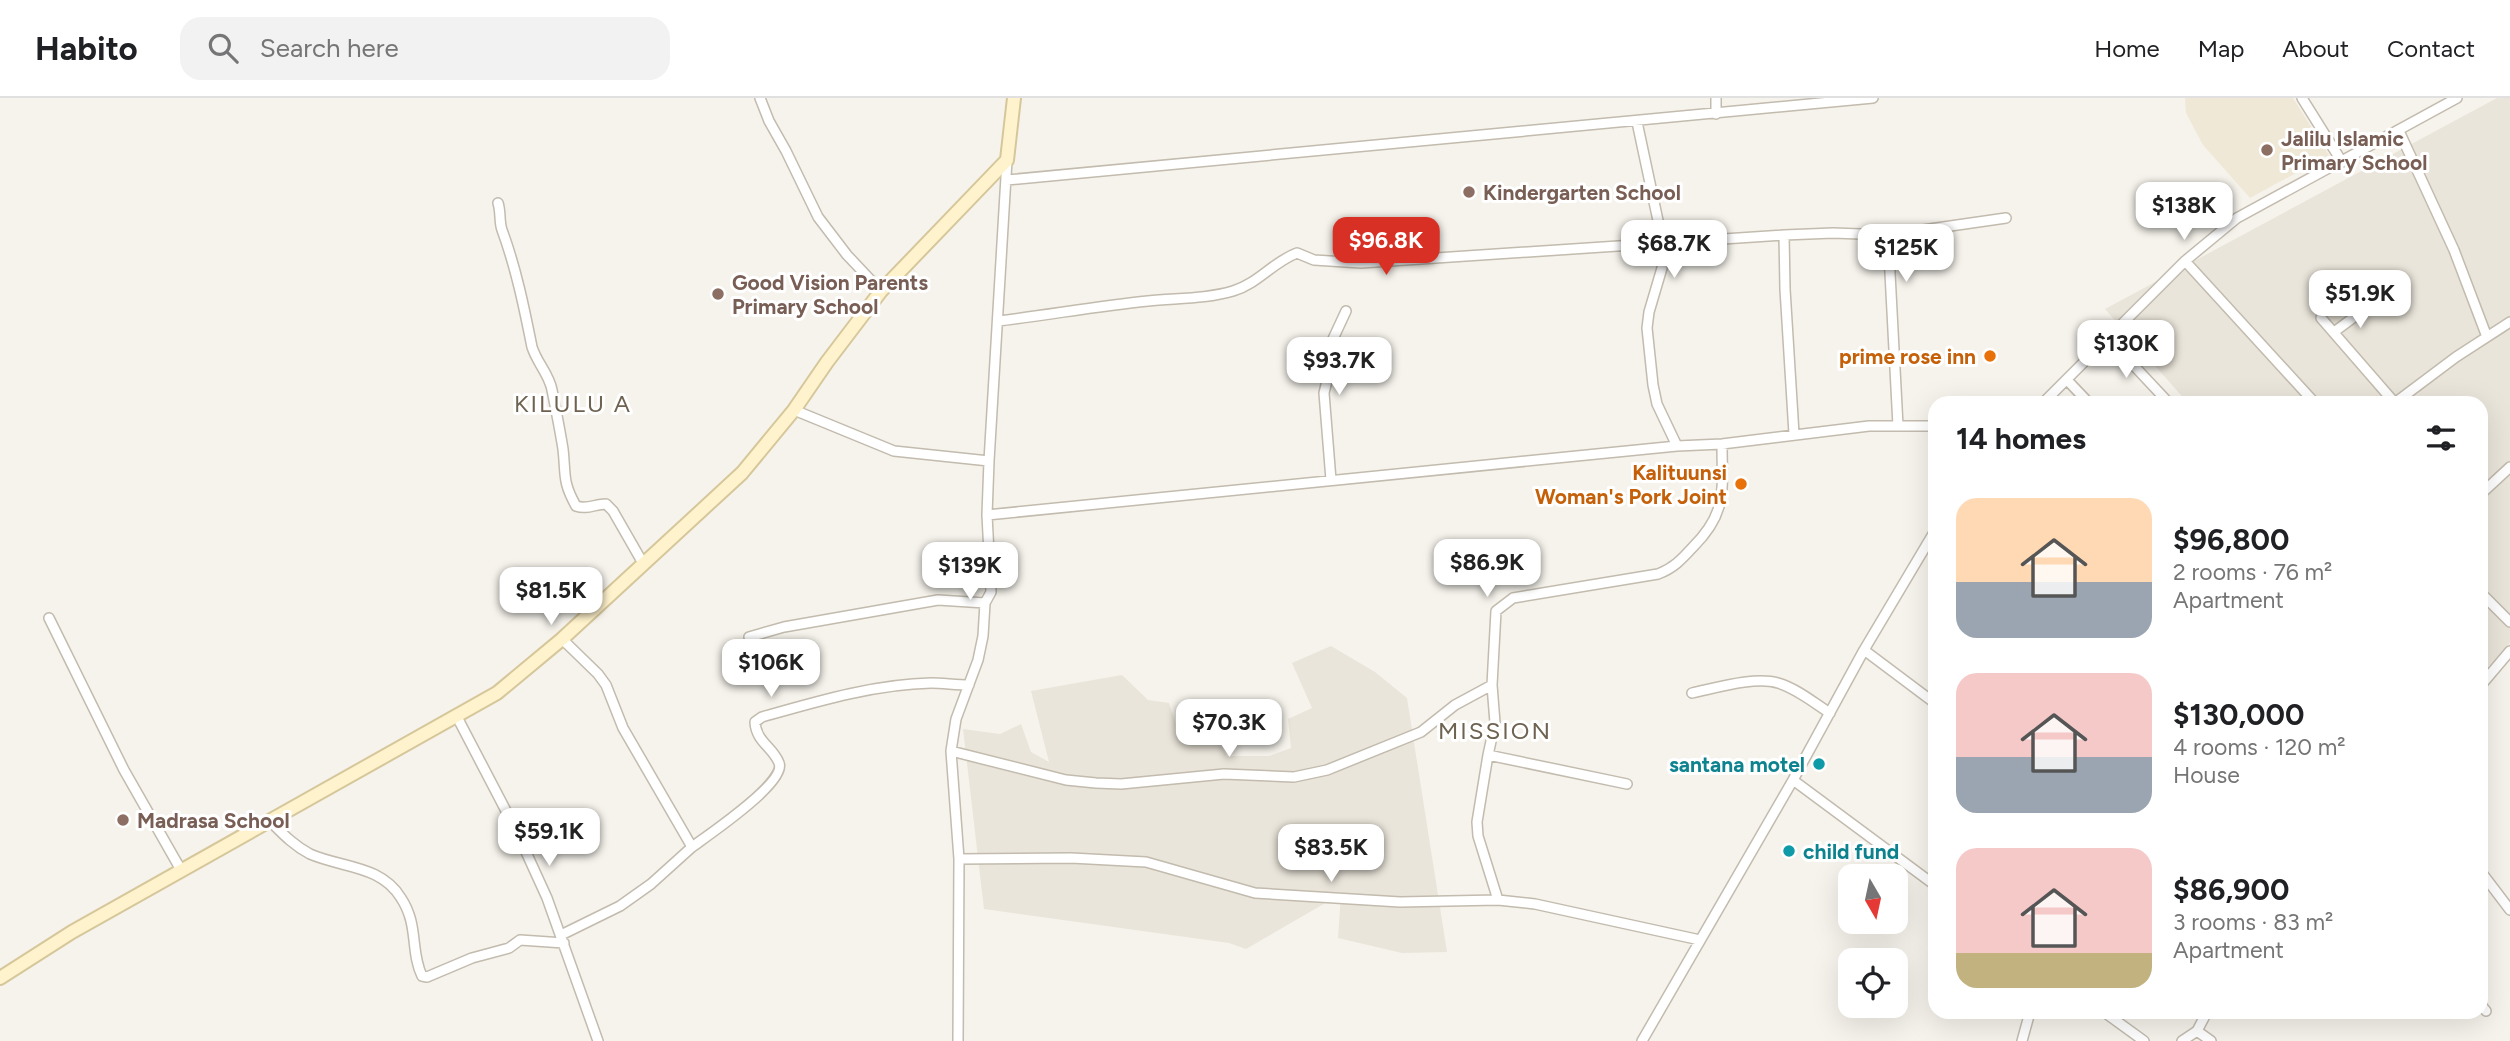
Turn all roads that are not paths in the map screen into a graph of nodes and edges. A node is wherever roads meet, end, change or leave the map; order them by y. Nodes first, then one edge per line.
1 (760, 98) edge
2 (1014, 98) edge
3 (1716, 98) edge
4 (1873, 98) edge
5 (2302, 98) edge
6 (2457, 98) edge
7 (1717, 114) junction
8 (1637, 121) junction
9 (2399, 131) junction
10 (1007, 160) junction
11 (2342, 162) junction
12 (1007, 180) junction
13 (498, 203) dead end
14 (2006, 219) dead end
15 (1784, 235) junction
16 (1888, 235) junction
17 (1663, 244) junction
18 (2185, 261) junction
19 (881, 290) junction
20 (2369, 306) dead end
21 (1346, 311) dead end
22 (2320, 318) dead end
23 (998, 321) junction
24 (2510, 322) edge
25 (2334, 332) junction
26 (2107, 337) junction
27 (2487, 337) junction
28 (2067, 380) junction
29 (2051, 396) edge
30 (2082, 396) edge
31 (2162, 396) edge
32 (2309, 396) edge
33 (2390, 396) edge
34 (2403, 396) edge
35 (794, 410) junction
36 (1899, 426) junction
37 (1928, 426) edge
38 (1794, 434) junction
39 (1722, 444) junction
40 (1677, 446) junction
41 (989, 461) junction
42 (2510, 467) edge
43 (1331, 481) junction
44 (2488, 487) edge
45 (988, 515) junction
46 (1928, 542) edge
47 (644, 565) junction
48 (2488, 600) edge
49 (985, 603) junction
50 (49, 618) dead end
51 (2510, 622) edge
52 (750, 638) dead end
53 (562, 639) junction
54 (1864, 650) junction
55 (2510, 651) edge
56 (2488, 677) edge
57 (969, 685) junction
58 (1492, 685) junction
59 (1692, 692) dead end
60 (1928, 698) edge
61 (1830, 713) junction
62 (456, 715) junction
63 (951, 751) junction
64 (1488, 755) junction
65 (1793, 780) junction
66 (1627, 784) dead end
67 (268, 820) junction
68 (692, 848) junction
69 (959, 859) junction
70 (181, 870) junction
71 (1928, 880) edge
72 (2488, 881) edge
73 (1498, 900) junction
74 (2510, 910) edge
75 (562, 939) junction
76 (1700, 940) junction
77 (0, 978) edge
78 (2028, 1019) edge
79 (2114, 1019) edge
80 (2203, 1019) edge
81 (2197, 1031) junction
82 (598, 1041) edge
83 (958, 1041) edge
84 (1642, 1041) edge
85 (2022, 1041) edge
86 (2144, 1041) edge
87 (2182, 1041) edge
88 (2211, 1041) edge

1 - 19 street
2 - 10 street
3 - 7 street
4 - 7 street
5 - 11 street
6 - 9 street
7 - 8 street
8 - 12 street
8 - 17 street
9 - 11 street
9 - 27 street
10 - 12 street
10 - 19 street
11 - 18 street
12 - 23 street
13 - 47 street
14 - 16 street
15 - 16 street
15 - 17 street
15 - 38 street
16 - 36 street
17 - 23 street
17 - 40 street
18 - 26 street
18 - 32 street
19 - 35 street
20 - 25 street
21 - 43 street
22 - 25 street
23 - 41 street
24 - 27 street
25 - 33 street
26 - 28 street
26 - 31 street
27 - 34 street
28 - 29 street
28 - 30 street
35 - 41 street
35 - 47 street
36 - 37 street
36 - 38 street
38 - 39 street
39 - 40 street
39 - 58 street
40 - 43 street
41 - 45 street
42 - 44 street
43 - 45 street
45 - 49 street
46 - 54 street
47 - 53 street
48 - 51 street
49 - 52 street
49 - 57 street
50 - 70 street
53 - 62 street
53 - 68 street
54 - 60 street
54 - 61 street
55 - 56 street
57 - 63 street
57 - 68 street
58 - 63 street
58 - 64 street
59 - 61 street
61 - 65 street
62 - 67 street
62 - 75 street
63 - 69 street
64 - 66 street
64 - 73 street
65 - 71 street
65 - 76 street
67 - 70 street
67 - 75 street
68 - 75 street
69 - 73 street
69 - 83 street
70 - 77 street
72 - 74 street
73 - 76 street
75 - 82 street
76 - 84 street
78 - 85 street
79 - 86 street
80 - 81 street
81 - 87 street
81 - 88 street

